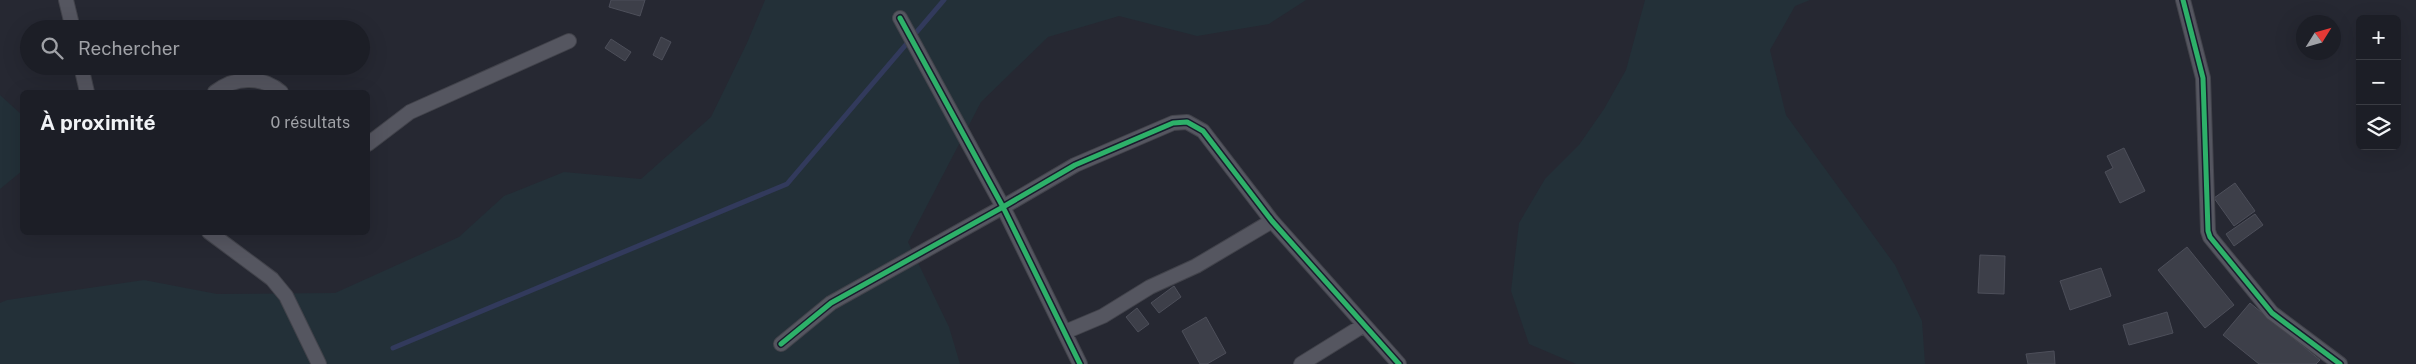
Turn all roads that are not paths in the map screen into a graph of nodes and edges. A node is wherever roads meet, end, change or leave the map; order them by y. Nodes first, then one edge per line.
1 (66, 0) edge
2 (2183, 0) edge
3 (900, 18) dead end
4 (71, 20) edge
5 (569, 41) dead end
6 (83, 75) edge
7 (87, 90) edge
8 (218, 90) edge
9 (278, 90) edge
10 (370, 142) edge
11 (1003, 207) junction
12 (1272, 221) junction
13 (213, 235) edge
14 (1364, 325) junction
15 (1064, 332) junction
16 (781, 344) dead end
17 (319, 364) edge
18 (1080, 364) edge
19 (1301, 364) edge
20 (1399, 364) edge
21 (2340, 364) edge

1 - 4 street
2 - 21 street
3 - 11 street
5 - 10 street
6 - 7 street
8 - 9 street
11 - 12 street
11 - 15 street
11 - 16 street
12 - 14 street
12 - 15 street
13 - 17 street
14 - 19 street
14 - 20 street
15 - 18 street

